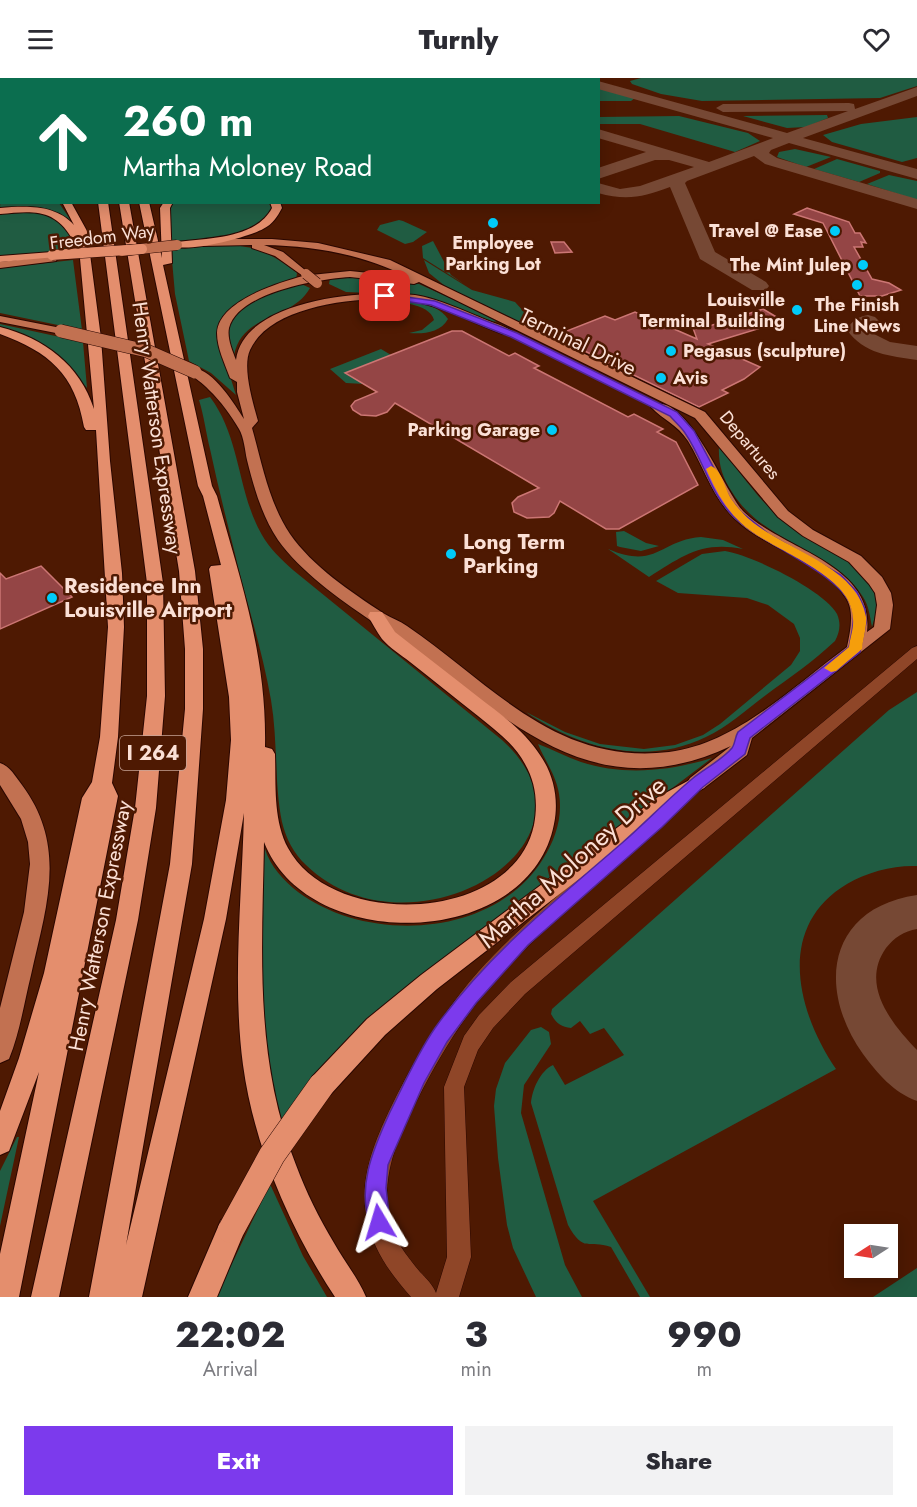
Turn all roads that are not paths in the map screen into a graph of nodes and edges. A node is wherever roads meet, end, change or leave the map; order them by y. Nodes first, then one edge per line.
1 (67, 204) edge
2 (76, 204) edge
3 (103, 204) edge
4 (124, 204) edge
5 (144, 204) edge
6 (168, 204) edge
7 (276, 204) edge
8 (0, 211) edge
9 (208, 243) junction
10 (177, 245) junction
11 (84, 248) junction
12 (52, 257) junction
13 (0, 259) edge
14 (0, 265) edge
15 (164, 286) junction
16 (439, 287) junction
17 (385, 296) junction
18 (0, 319) edge
19 (0, 330) edge
20 (243, 392) junction
21 (245, 427) junction
22 (103, 461) junction
23 (205, 486) junction
24 (376, 616) junction
25 (855, 649) junction
26 (917, 651) edge
27 (258, 722) junction
28 (743, 735) junction
29 (0, 770) edge
30 (102, 783) junction
31 (697, 783) junction
32 (0, 1051) edge
33 (0, 1142) edge
34 (5, 1297) edge
35 (45, 1297) edge
36 (103, 1297) edge
37 (128, 1297) edge
38 (202, 1297) edge
39 (352, 1297) edge
40 (426, 1297) edge
41 (447, 1297) edge

1 - 11 highway
2 - 11 highway
3 - 35 highway, Henry Watterson Expressway / I 264
4 - 36 highway, Henry Watterson Expressway / I 264
5 - 15 highway
6 - 15 highway
7 - 10 highway
8 - 11 highway
9 - 10 main road, Freedom Way
9 - 16 main road
9 - 17 main road, bridge
10 - 12 main road, Freedom Way, bridge
11 - 22 highway
12 - 13 highway
12 - 14 main road, Freedom Way
15 - 23 highway
16 - 20 main road
16 - 25 main road, Departures
17 - 20 main road, Terminal Drive
17 - 25 main road, Terminal Drive
18 - 21 main road, Terminal Drive, bridge
19 - 22 highway
20 - 21 main road, Terminal Drive
21 - 24 main road, Terminal Drive
22 - 30 highway
23 - 27 highway
23 - 37 highway
24 - 27 highway
24 - 28 main road, Terminal Drive
25 - 28 main road, Terminal Drive
26 - 41 street
27 - 39 highway
28 - 31 main road
29 - 32 main road
30 - 33 highway
30 - 34 highway
31 - 38 highway, bridge
31 - 40 street, Martha Moloney Drive

